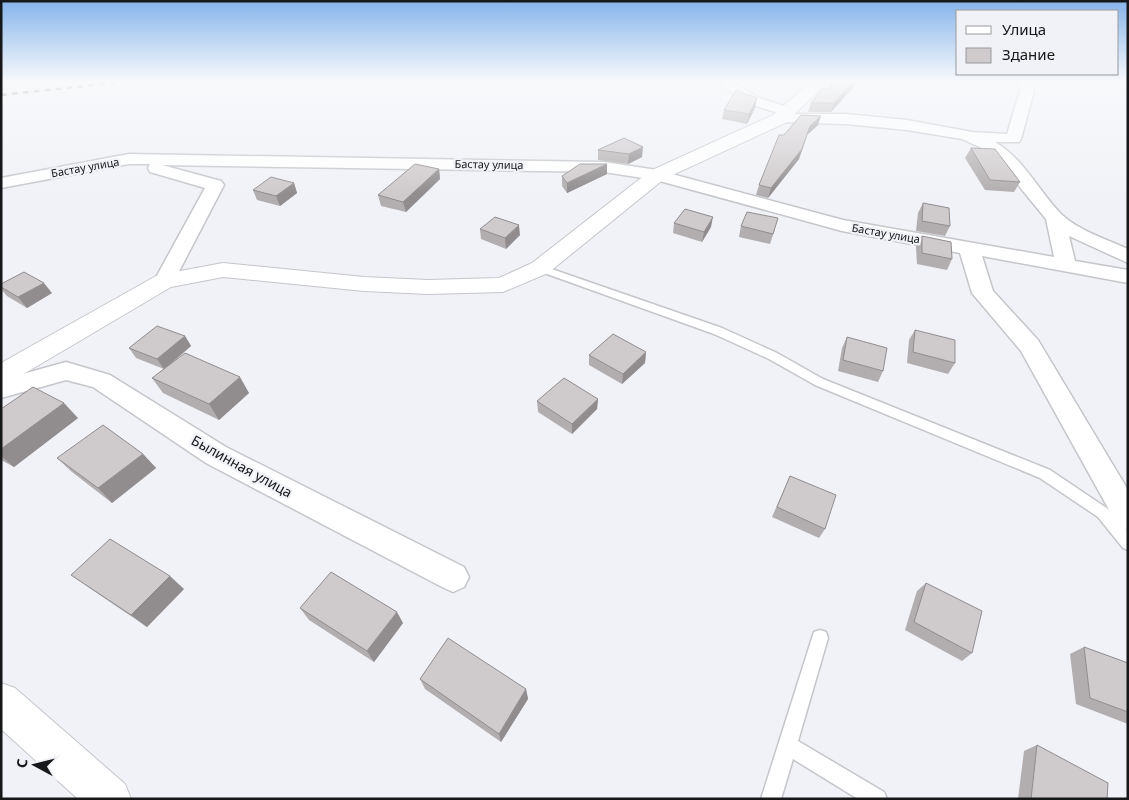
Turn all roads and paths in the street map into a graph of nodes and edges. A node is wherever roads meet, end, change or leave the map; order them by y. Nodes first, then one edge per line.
1 (774, 119) edge
2 (838, 119) edge
3 (1019, 119) edge
4 (966, 135) junction
5 (128, 159) junction
6 (232, 160) junction
7 (657, 175) junction
8 (1, 183) edge
9 (216, 186) junction
10 (1055, 218) junction
11 (970, 248) junction
12 (1128, 257) edge
13 (1066, 264) junction
14 (540, 268) junction
15 (1128, 277) edge
16 (164, 281) junction
17 (1, 375) edge
18 (1, 389) edge
19 (1128, 517) edge
20 (1128, 543) edge
21 (452, 577) dead end
22 (820, 638) dead end
23 (1, 702) edge
24 (788, 746) junction
25 (110, 799) edge
26 (771, 799) edge
27 (877, 799) edge

1 - 7 street
2 - 4 street
3 - 4 street
4 - 10 street
5 - 6 street, Бастау улица
5 - 8 street, Бастау улица
5 - 9 street
6 - 7 street, Бастау улица
6 - 9 street
7 - 11 street, Бастау улица
7 - 14 street
9 - 16 street
10 - 12 street
10 - 13 street
11 - 13 street, Бастау улица
11 - 19 street
13 - 15 street, Бастау улица
14 - 16 street
14 - 20 lane
16 - 17 street
18 - 21 street, Былинная улица
22 - 24 lane
23 - 25 street
24 - 26 lane
24 - 27 lane

